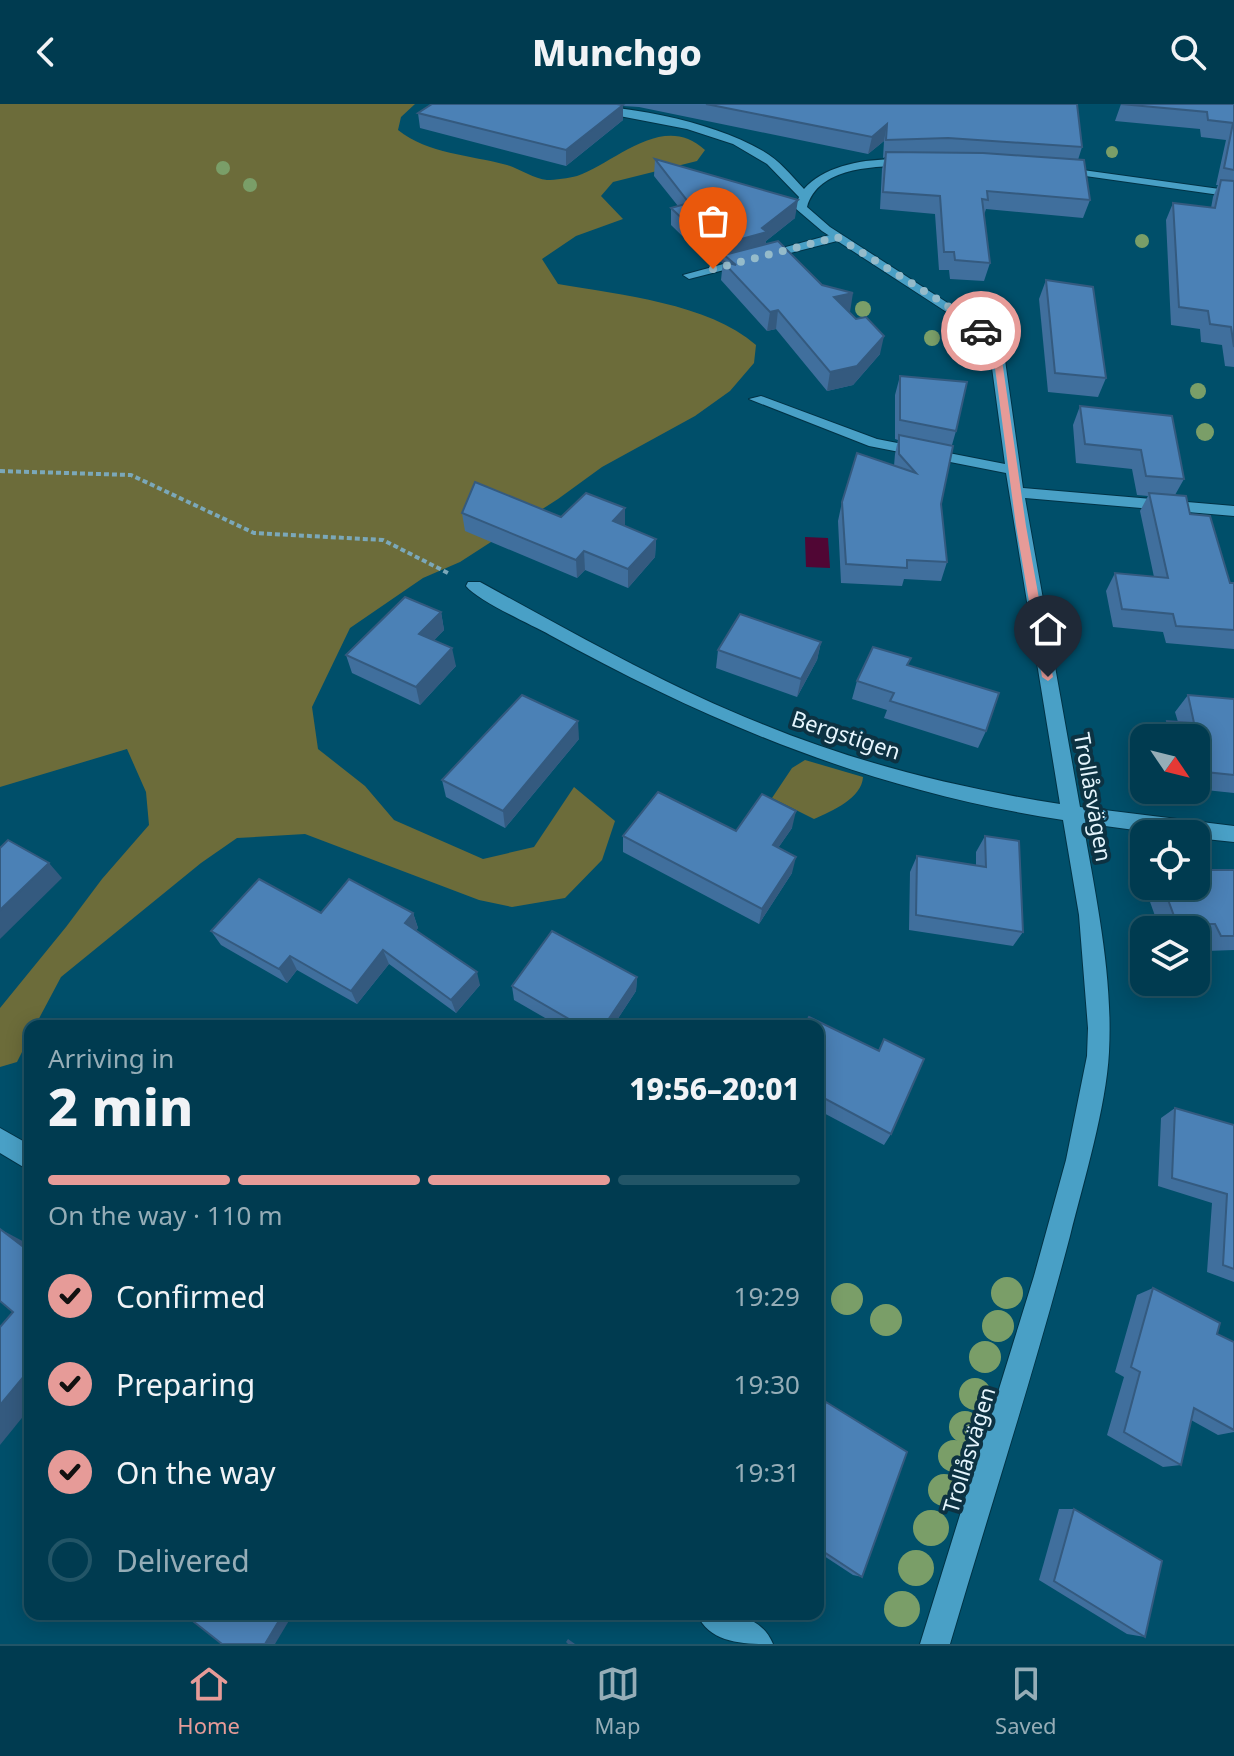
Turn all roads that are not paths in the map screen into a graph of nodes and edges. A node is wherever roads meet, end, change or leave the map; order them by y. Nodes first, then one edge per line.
1 (562, 104) edge
2 (928, 163) edge
3 (1045, 169) edge
4 (1234, 194) edge
5 (804, 196) junction
6 (837, 237) junction
7 (689, 275) dead end
8 (756, 399) dead end
9 (1013, 470) junction
10 (1016, 492) junction
11 (1234, 511) edge
12 (474, 586) road end
13 (1072, 816) junction
14 (1234, 834) edge
15 (0, 1139) edge
16 (24, 1155) edge
17 (721, 1620) edge
18 (758, 1644) edge
19 (935, 1644) edge

1 - 5 street, Trollåsvägen
2 - 5 street
3 - 4 street
5 - 6 street, Trollåsvägen
6 - 7 street
6 - 9 street, Trollåsvägen
8 - 9 street
9 - 10 street, Trollåsvägen
10 - 11 street
10 - 13 street, Trollåsvägen
12 - 13 street, Bergstigen
13 - 14 street, Bergstigen
13 - 19 street, Trollåsvägen
15 - 16 street
17 - 18 street

